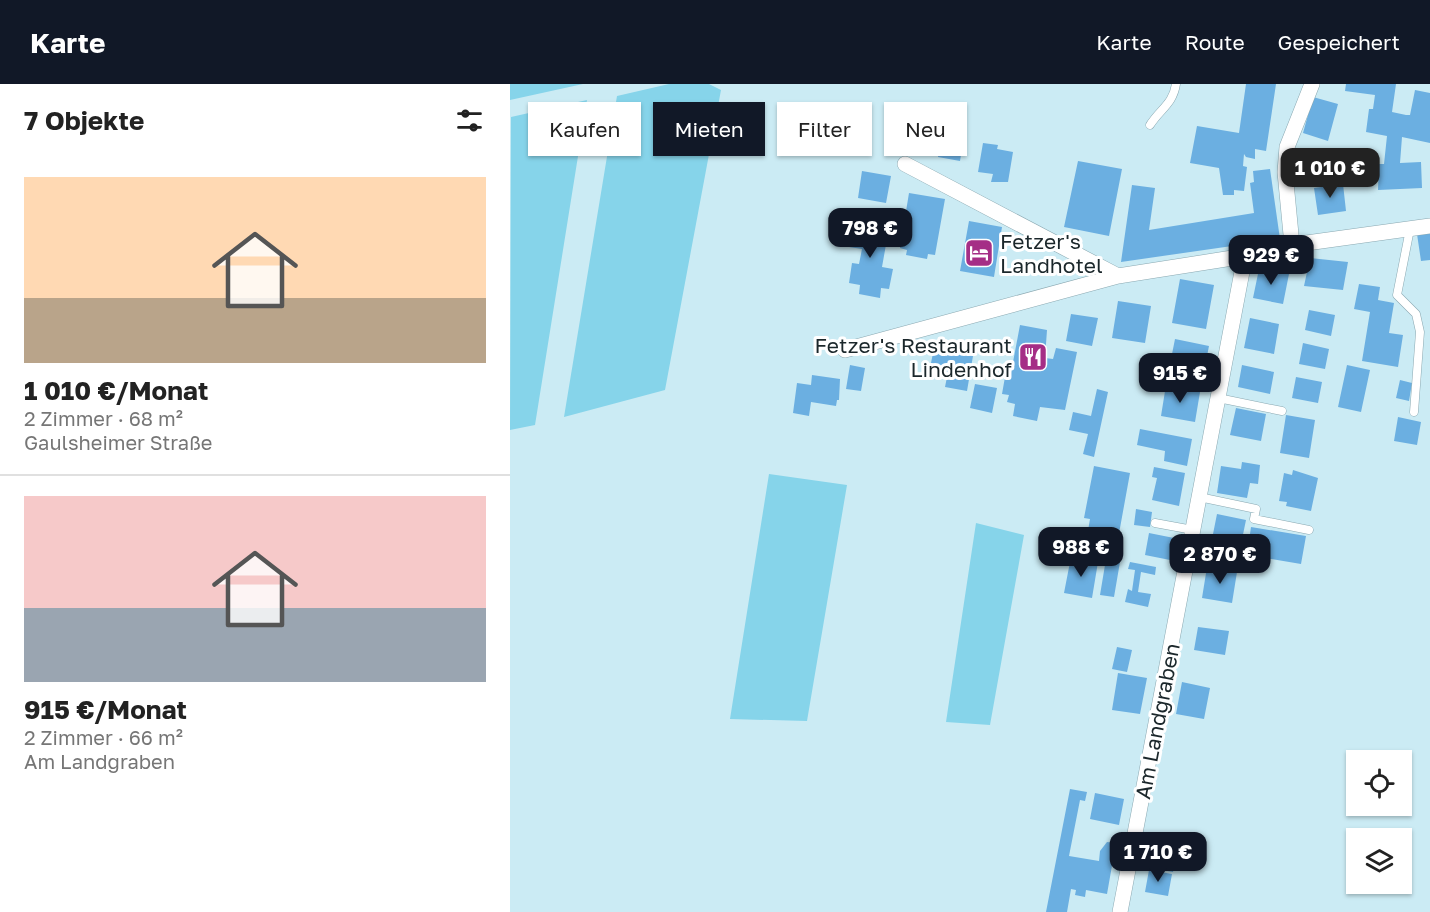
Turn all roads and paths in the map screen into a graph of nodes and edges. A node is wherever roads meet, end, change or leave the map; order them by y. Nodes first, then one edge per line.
1 (1176, 84) edge
2 (1312, 84) edge
3 (1150, 124) dead end
4 (905, 164) dead end
5 (1430, 226) edge
6 (1410, 229) junction
7 (1292, 245) junction
8 (1245, 256) junction
9 (1118, 276) junction
10 (845, 350) dead end
11 (1218, 398) junction
12 (1282, 411) dead end
13 (1414, 412) dead end
14 (1199, 497) junction
15 (1155, 523) dead end
16 (1193, 530) junction
17 (1309, 530) dead end
18 (1120, 912) edge

1 - 3 lane
2 - 7 street
4 - 9 street
5 - 6 street
6 - 7 street
6 - 13 lane
7 - 8 street
8 - 9 street
8 - 11 street, Am Landgraben
9 - 10 street
11 - 12 lane
11 - 14 street, Am Landgraben
14 - 16 street, Am Landgraben
14 - 17 lane
15 - 16 lane
16 - 18 street, Am Landgraben

